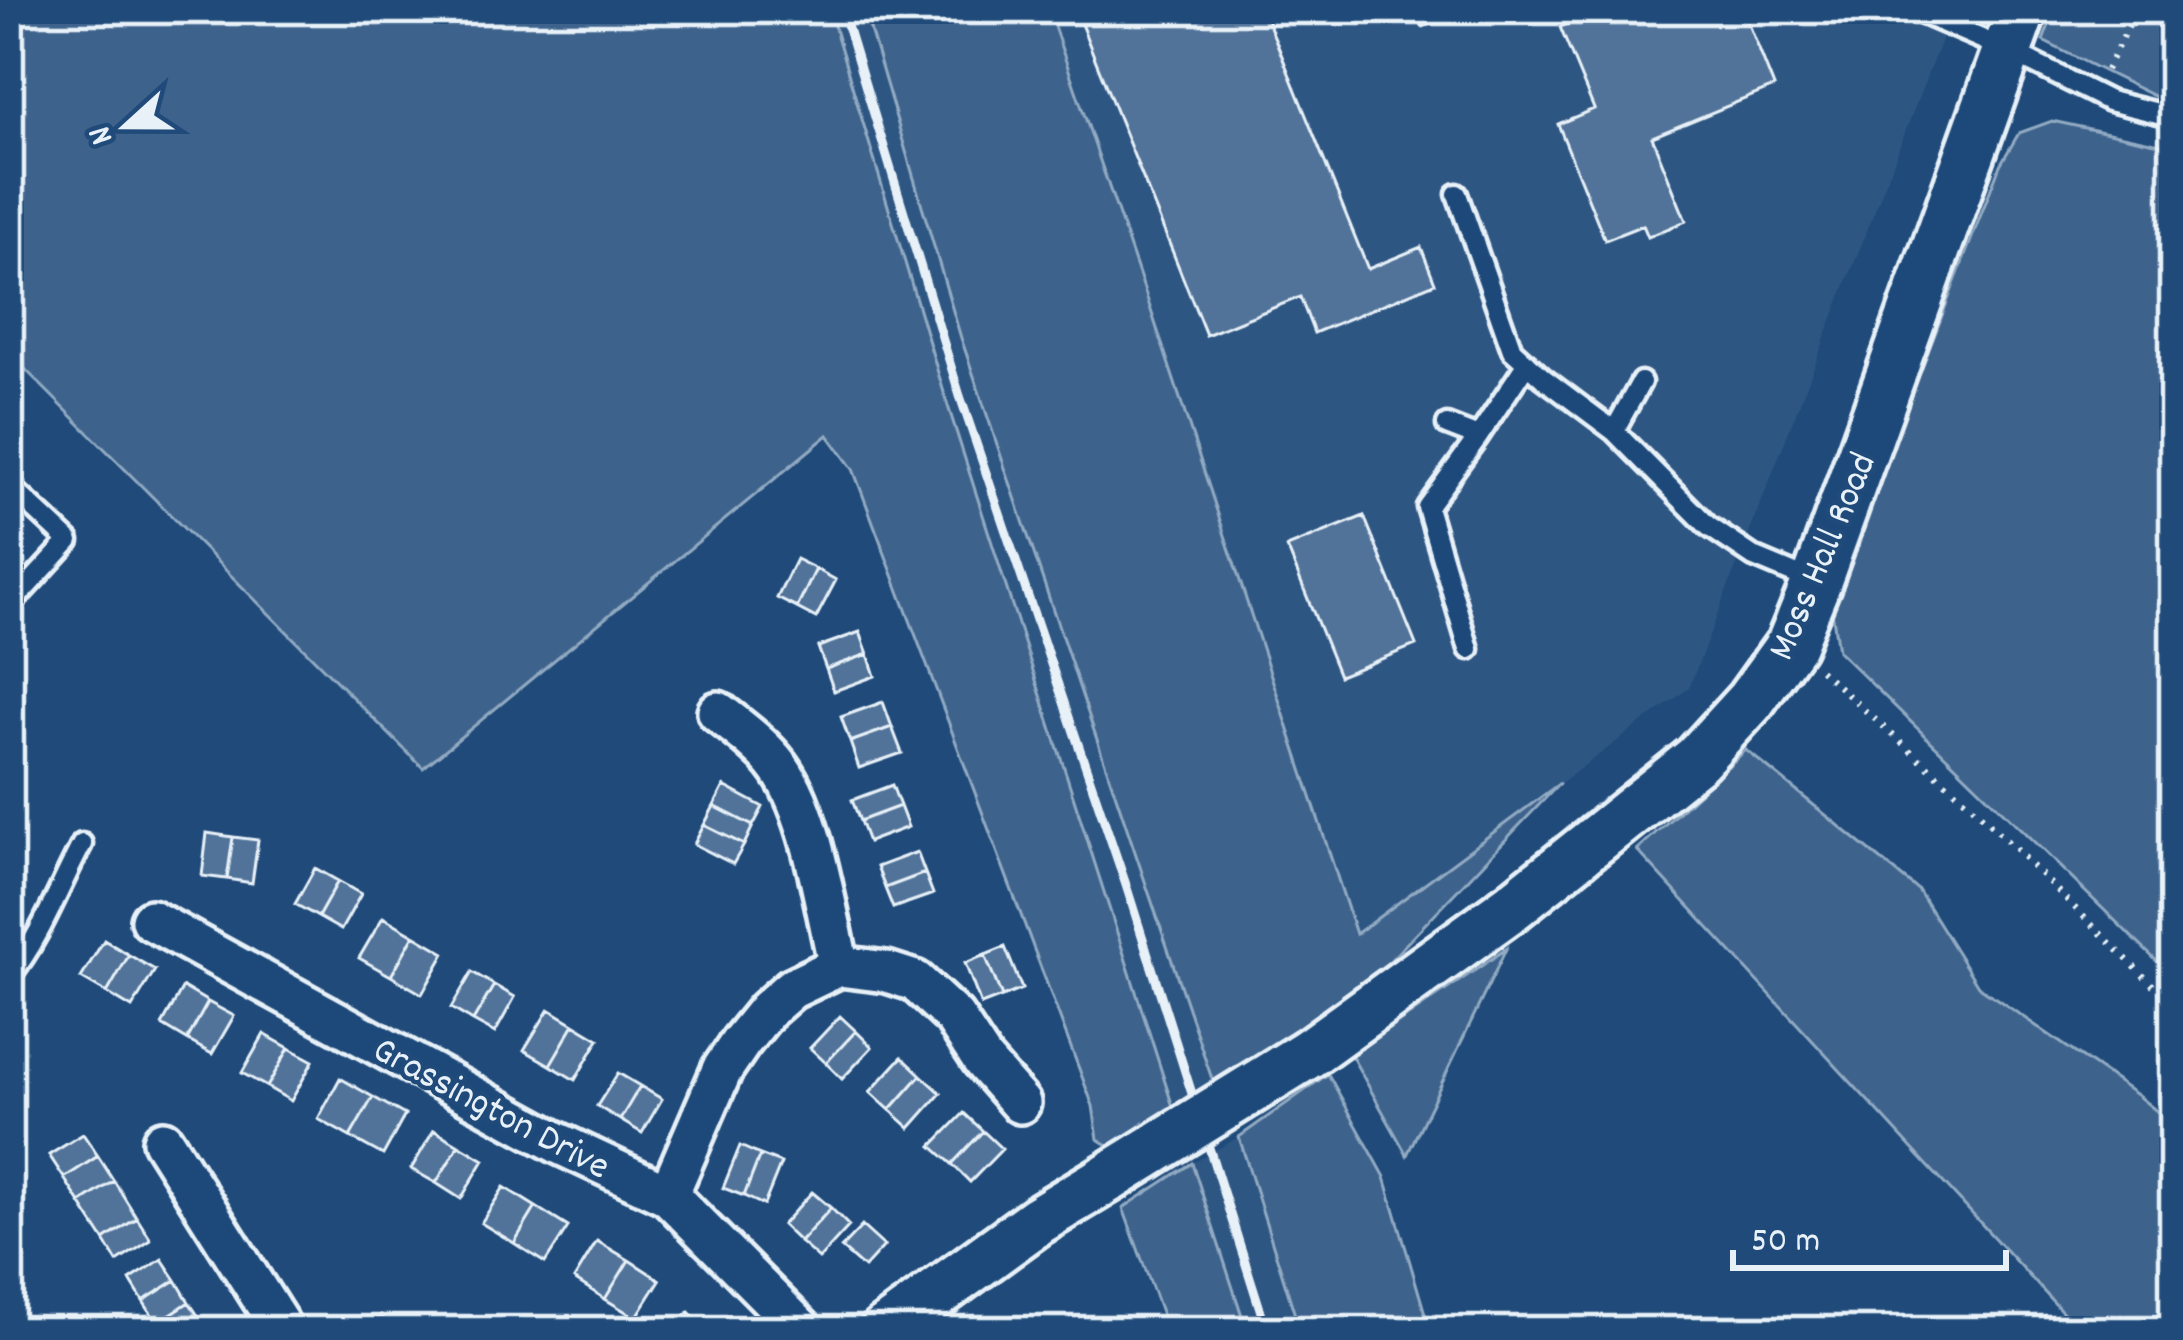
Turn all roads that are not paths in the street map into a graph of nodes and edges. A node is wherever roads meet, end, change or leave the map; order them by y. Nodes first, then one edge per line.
1 (1923, 14) dead end
2 (2015, 29) edge
3 (2174, 117) edge
4 (1457, 194) dead end
5 (1526, 364) junction
6 (1641, 382) dead end
7 (1448, 425) dead end
8 (1613, 431) junction
9 (1478, 437) junction
10 (9, 485) edge
11 (1816, 584) junction
12 (9, 606) edge
13 (1469, 649) dead end
14 (718, 712) dead end
15 (82, 844) dead end
16 (151, 920) dead end
17 (838, 966) junction
18 (9, 977) edge
19 (1020, 1103) dead end
20 (164, 1142) dead end
21 (668, 1195) junction
22 (283, 1331) edge
23 (803, 1331) edge
24 (885, 1331) edge

1 - 2 lane
2 - 3 lane
2 - 11 street, Moss Hall Road
4 - 5 lane
5 - 8 lane
5 - 9 lane
6 - 8 lane
7 - 9 lane
8 - 11 lane
9 - 13 lane
10 - 12 lane
11 - 24 street, Moss Hall Road, bridge
14 - 17 street
15 - 18 lane
16 - 21 street, Grassington Drive
17 - 19 street
17 - 21 street
20 - 22 street
21 - 23 street, Grassington Drive

